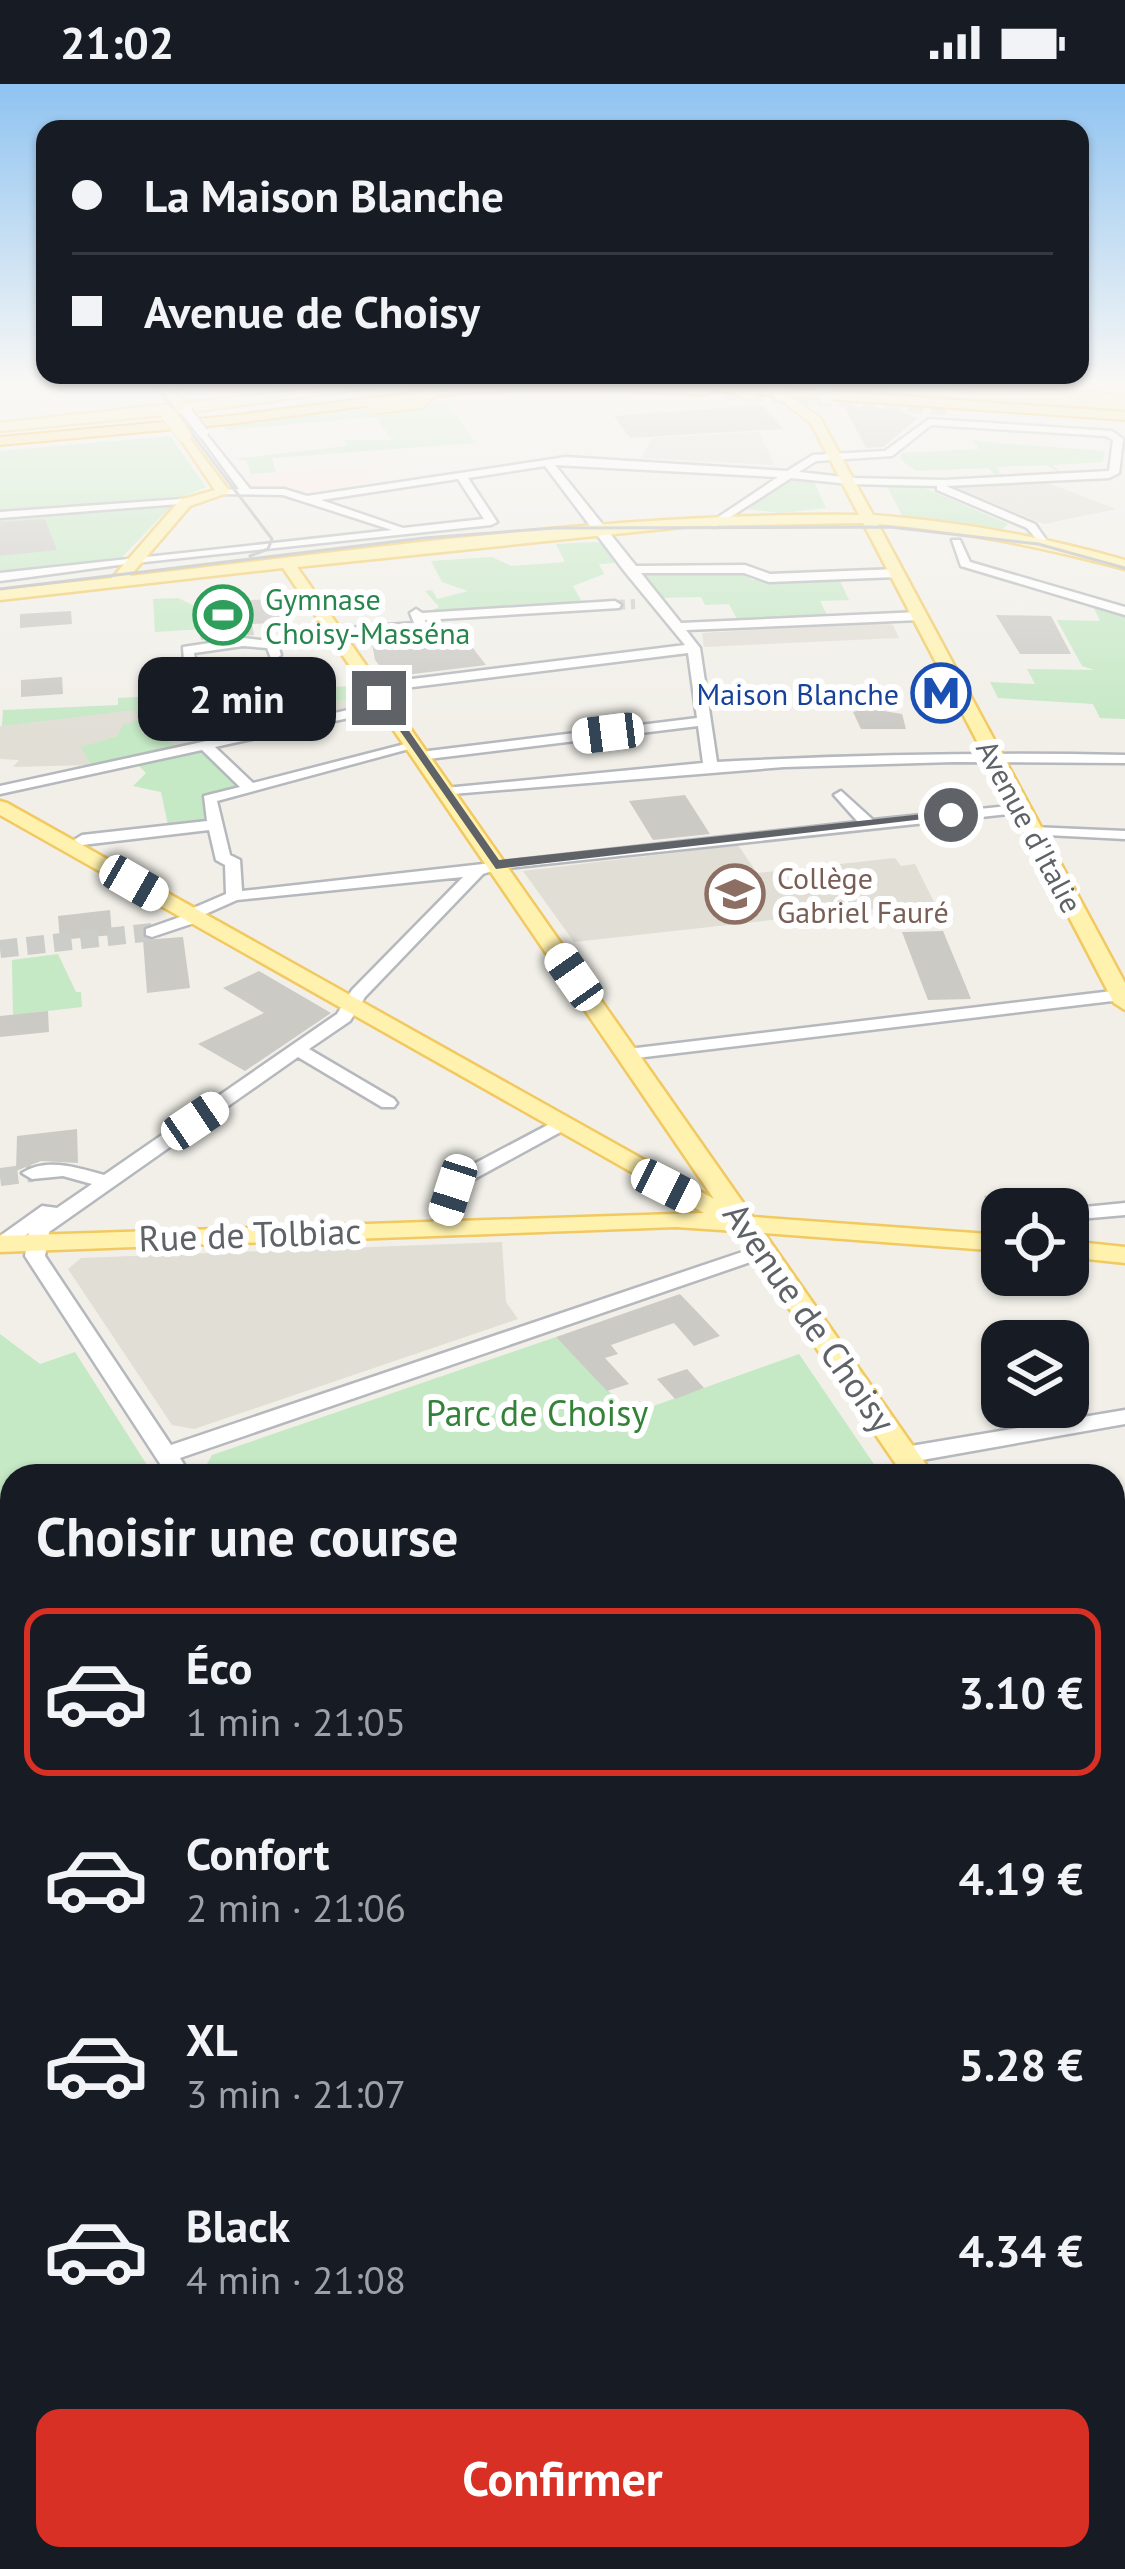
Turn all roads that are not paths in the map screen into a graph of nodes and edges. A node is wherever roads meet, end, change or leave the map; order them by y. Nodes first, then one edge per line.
1 (180, 501) edge
2 (191, 501) edge
3 (312, 501) edge
4 (478, 501) edge
5 (577, 501) edge
6 (748, 501) edge
7 (860, 501) edge
8 (966, 501) edge
9 (0, 515) edge
10 (715, 524) junction
11 (874, 528) junction
12 (599, 530) junction
13 (410, 532) junction
14 (1037, 534) junction
15 (956, 542) junction
16 (126, 563) junction
17 (288, 565) junction
18 (1125, 566) edge
19 (629, 570) junction
20 (897, 573) junction
21 (1125, 575) edge
22 (0, 577) edge
23 (118, 584) junction
24 (0, 597) edge
25 (656, 603) junction
26 (635, 604) tunnel mouth
27 (615, 605) tunnel mouth
28 (1125, 611) edge
29 (919, 616) junction
30 (676, 627) junction
31 (334, 633) junction
32 (694, 648) junction
33 (275, 655) dead end
34 (214, 675) dead end
35 (372, 688) junction
36 (385, 706) junction
37 (704, 721) junction
38 (205, 745) junction
39 (417, 751) junction
40 (992, 755) junction
41 (1125, 759) edge
42 (710, 765) junction
43 (249, 788) junction
44 (0, 790) edge
45 (445, 792) junction
46 (841, 795) dead end
47 (0, 807) edge
48 (1018, 809) junction
49 (869, 825) junction
50 (214, 826) junction
51 (1032, 832) junction
52 (1125, 836) edge
53 (82, 840) dead end
54 (487, 868) junction
55 (309, 888) junction
56 (234, 896) junction
57 (313, 910) dead end
58 (192, 916) junction
59 (152, 932) tunnel mouth
60 (1123, 999) edge
61 (350, 1006) junction
62 (296, 1049) junction
63 (628, 1054) junction
64 (388, 1103) dead end
65 (560, 1125) junction
66 (32, 1174) tunnel mouth
67 (100, 1180) junction
68 (1125, 1209) edge
69 (1089, 1212) edge
70 (738, 1221) junction
71 (441, 1228) junction
72 (981, 1235) edge
73 (34, 1243) junction
74 (1, 1244) edge
75 (1089, 1251) edge
76 (761, 1252) junction
77 (1125, 1255) edge
78 (1125, 1417) edge
79 (166, 1454) junction
80 (172, 1464) edge
81 (911, 1464) edge
82 (916, 1464) edge

1 - 9 street
2 - 16 main road
3 - 13 street
4 - 13 street
5 - 12 street
6 - 10 street
7 - 11 main road, Avenue d'Italie
8 - 14 street
10 - 11 main road
10 - 12 main road
11 - 12 main road
11 - 14 main road
11 - 15 main road
11 - 20 main road, Avenue d'Italie
12 - 17 main road
12 - 19 street
13 - 16 street
14 - 18 main road
15 - 21 main road
15 - 28 street
16 - 22 street
16 - 23 main road
17 - 23 main road
17 - 31 main road, Avenue de Choisy
19 - 20 street
19 - 25 street
20 - 29 main road, Avenue d'Italie
23 - 24 main road
25 - 26 street
25 - 30 street
27 - 31 street
29 - 30 street
29 - 40 main road, Avenue d'Italie
30 - 32 street
31 - 35 main road, Avenue de Choisy
32 - 35 street
32 - 37 street
33 - 34 street
35 - 36 main road, Avenue de Choisy
36 - 38 street
36 - 39 main road, Avenue de Choisy
37 - 39 street
37 - 42 street
38 - 43 street
38 - 44 street
39 - 43 street
39 - 45 main road, Avenue de Choisy
40 - 41 street
40 - 42 street
40 - 48 main road, Avenue d'Italie
42 - 45 street
43 - 50 street
45 - 54 main road, Avenue de Choisy
46 - 49 street
47 - 58 main road
48 - 49 street
48 - 51 main road, Avenue d'Italie
49 - 54 street
50 - 53 street
50 - 56 street
51 - 52 street
51 - 60 main road, Avenue d'Italie
54 - 55 street
54 - 61 street
54 - 63 main road, Avenue de Choisy
55 - 56 street
55 - 57 street
56 - 58 street
58 - 59 street
58 - 61 main road
60 - 63 street
61 - 62 street
61 - 65 main road
62 - 64 street
62 - 67 street
63 - 70 main road, Avenue de Choisy
65 - 70 main road
65 - 71 street
66 - 67 street
67 - 73 street
67 - 74 street
68 - 69 street
70 - 71 main road, Rue de Tolbiac
70 - 72 main road, Rue de Tolbiac
70 - 76 main road, Avenue de Choisy
71 - 73 main road, Rue de Tolbiac
73 - 74 main road, Rue de Tolbiac
73 - 79 street
75 - 77 main road
76 - 79 street
76 - 81 main road, Avenue de Choisy
78 - 82 street
79 - 80 street

